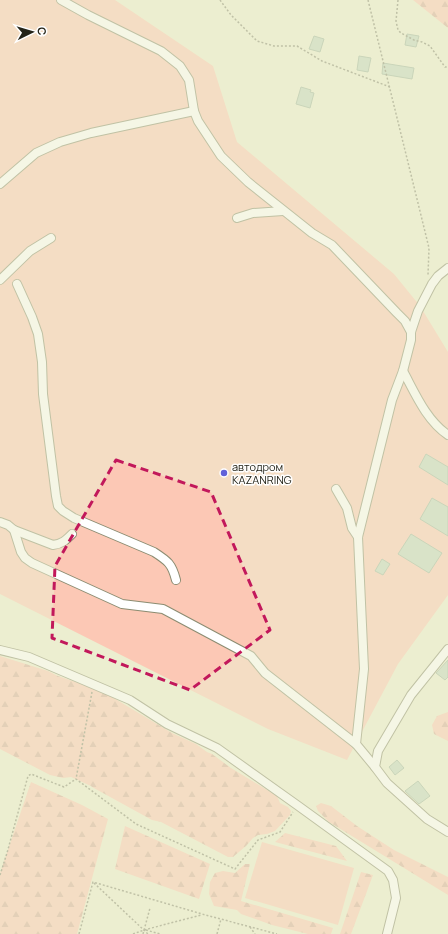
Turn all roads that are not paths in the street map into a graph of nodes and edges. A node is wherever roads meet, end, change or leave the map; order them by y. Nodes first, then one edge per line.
1 (61, 0) edge
2 (194, 111) junction
3 (0, 184) edge
4 (282, 211) junction
5 (237, 218) dead end
6 (51, 238) dead end
7 (448, 268) edge
8 (0, 280) edge
9 (17, 284) dead end
10 (411, 332) junction
11 (403, 371) junction
12 (448, 435) edge
13 (336, 489) dead end
14 (0, 522) edge
15 (14, 530) junction
16 (72, 534) dead end
17 (358, 537) junction
18 (176, 580) dead end
19 (448, 649) edge
20 (0, 650) edge
21 (356, 744) junction
22 (375, 768) junction
23 (448, 832) edge
24 (387, 934) edge

1 - 2 lane
2 - 3 lane
2 - 4 lane
4 - 5 lane
4 - 10 lane
6 - 8 lane
7 - 10 lane
9 - 18 lane
10 - 11 lane
11 - 12 lane
11 - 17 lane
13 - 17 lane
14 - 15 lane
15 - 16 lane
15 - 21 lane
17 - 21 lane
19 - 22 lane
20 - 24 lane
21 - 22 lane
22 - 23 lane

